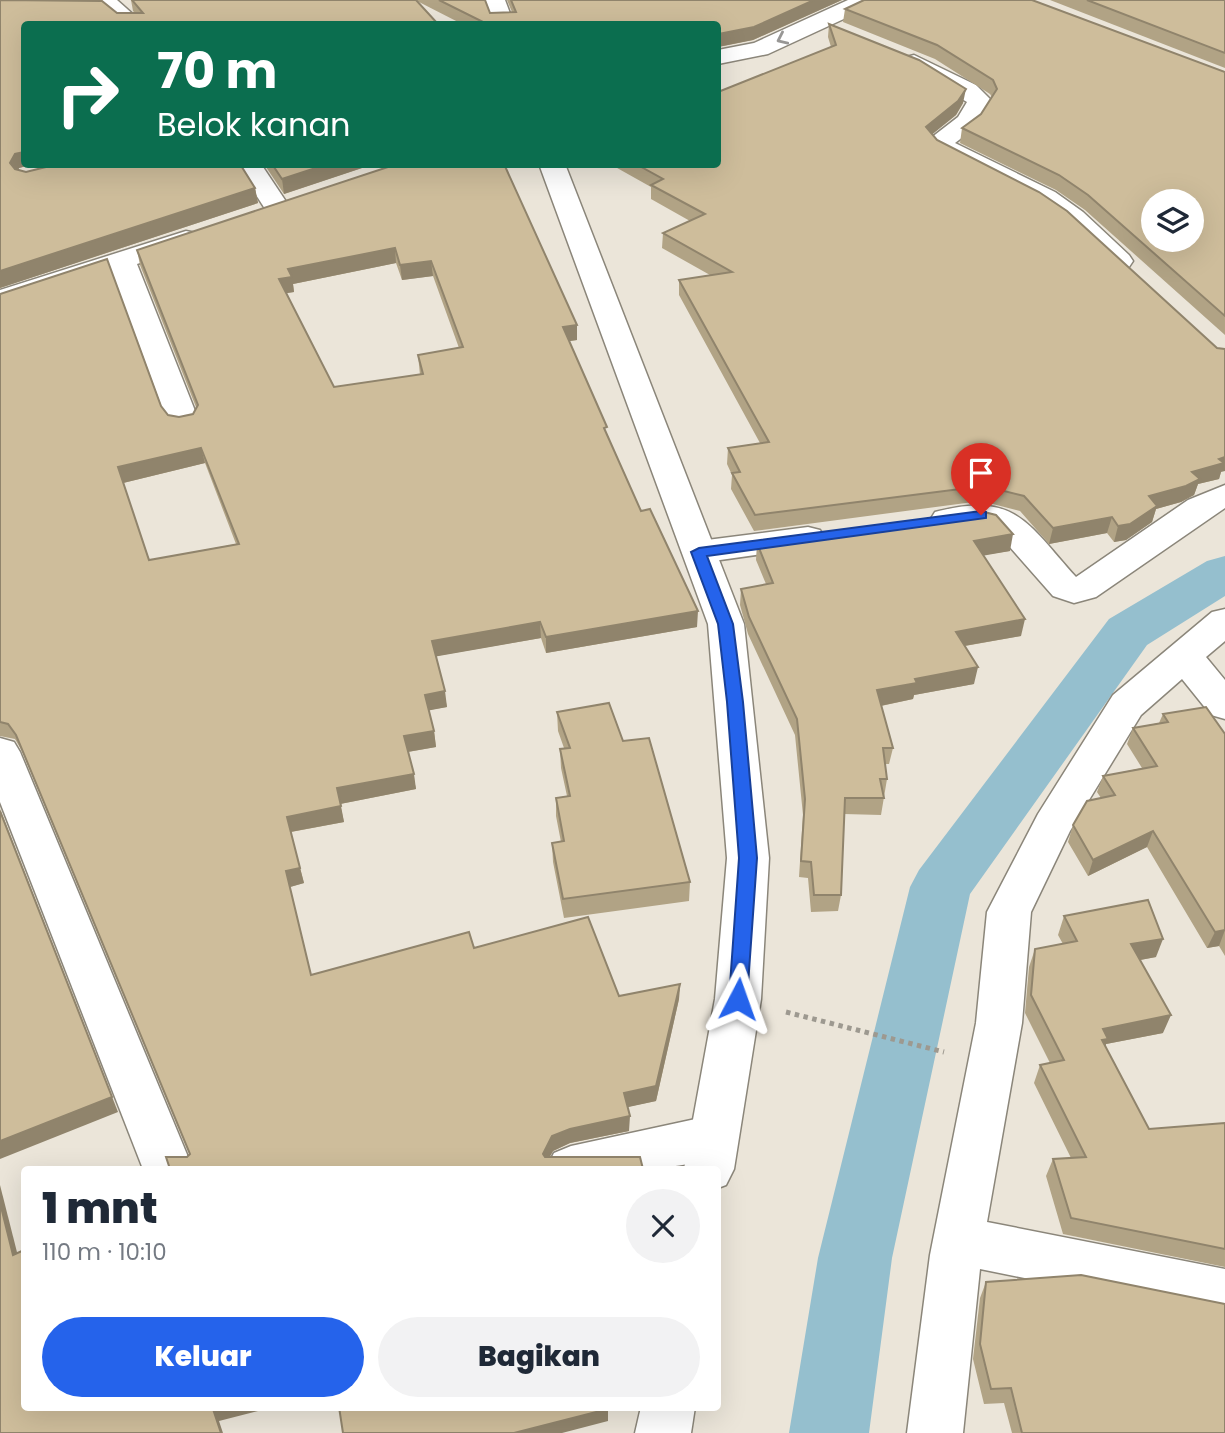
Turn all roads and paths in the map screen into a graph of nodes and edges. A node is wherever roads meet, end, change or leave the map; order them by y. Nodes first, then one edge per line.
1 (104, 0) edge
2 (494, 0) edge
3 (866, 0) edge
4 (129, 21) edge
5 (502, 21) edge
6 (818, 22) junction
7 (739, 31) edge
8 (852, 35) edge
9 (721, 42) edge
10 (893, 53) edge
11 (721, 56) edge
12 (250, 168) edge
13 (554, 168) edge
14 (305, 200) edge
15 (278, 209) junction
16 (252, 217) edge
17 (213, 230) edge
18 (122, 260) junction
19 (1140, 280) edge
20 (0, 299) edge
21 (183, 421) edge
22 (1225, 495) edge
23 (914, 524) edge
24 (833, 535) edge
25 (699, 552) junction
26 (1225, 621) edge
27 (1183, 655) junction
28 (1225, 705) edge
29 (0, 752) edge
30 (799, 1016) dead end
31 (952, 1054) dead end
32 (711, 1153) edge
33 (167, 1166) edge
34 (597, 1166) edge
35 (959, 1241) junction
36 (1225, 1294) edge
37 (667, 1411) edge
38 (663, 1433) edge
39 (935, 1433) edge

1 - 4 street
2 - 5 street
3 - 6 street
6 - 8 street
6 -> 11 street
7 - 9 street
10 - 19 street
12 - 15 street
13 - 25 street
14 - 15 street
15 - 16 street
17 - 18 street
18 - 20 street
18 - 21 street
22 - 23 street
24 - 25 street
25 - 32 street
26 - 27 street
27 - 28 street
27 - 35 street
29 - 33 street
30 - 31 path
32 - 34 street
35 - 36 street
35 - 39 street
37 - 38 street

